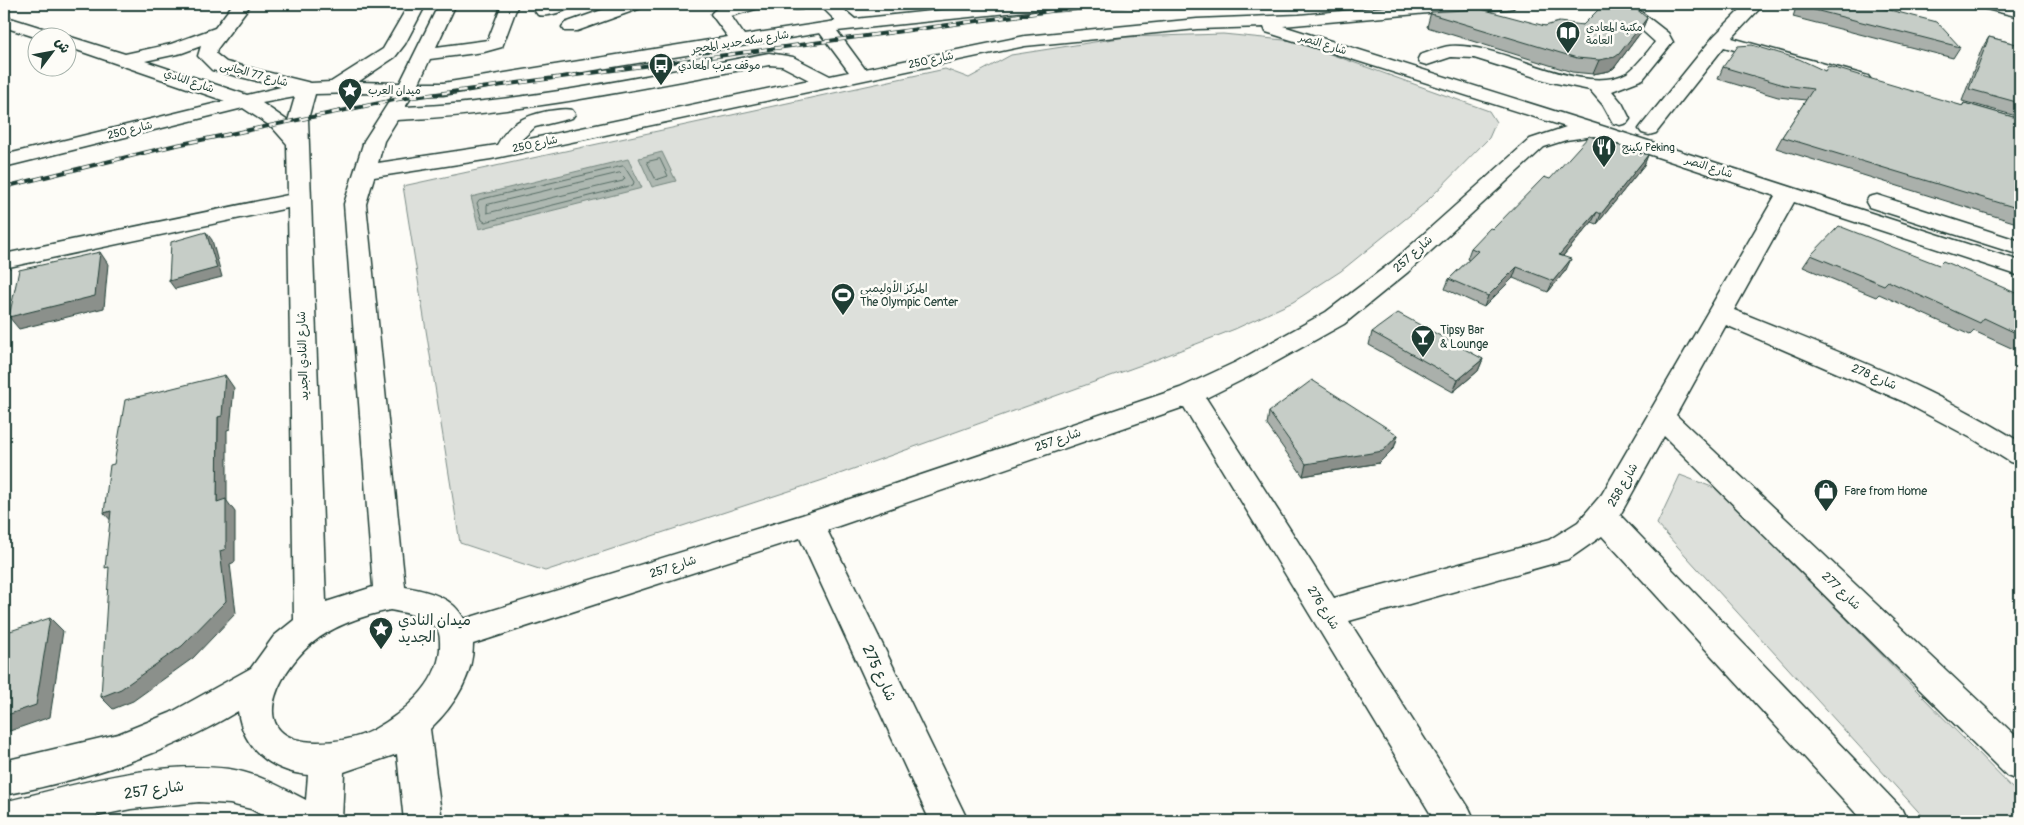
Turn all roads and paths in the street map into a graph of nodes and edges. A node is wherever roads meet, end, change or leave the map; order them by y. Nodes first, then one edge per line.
1 (242, 4) edge
2 (418, 4) edge
3 (447, 4) edge
4 (510, 4) edge
5 (564, 4) edge
6 (635, 4) edge
7 (751, 4) edge
8 (827, 4) edge
9 (923, 4) edge
10 (1045, 4) edge
11 (1507, 4) edge
12 (1621, 4) edge
13 (1755, 4) edge
14 (1988, 4) edge
15 (1442, 5) edge
16 (798, 7) edge
17 (544, 11) dead end
18 (2020, 12) edge
19 (902, 18) junction
20 (1299, 20) junction
21 (4, 21) edge
22 (1254, 23) junction
23 (851, 24) junction
24 (572, 27) dead end
25 (822, 28) junction
26 (28, 29) edge
27 (220, 32) junction
28 (1720, 40) junction
29 (740, 42) junction
30 (78, 44) edge
31 (423, 54) junction
32 (123, 59) junction
33 (1427, 59) junction
34 (797, 67) junction
35 (860, 75) junction
36 (827, 82) junction
37 (1596, 84) junction
38 (1880, 85) edge
39 (338, 86) junction
40 (307, 88) junction
41 (215, 90) junction
42 (406, 90) junction
43 (246, 101) junction
44 (391, 114) junction
45 (1620, 119) junction
46 (1649, 129) junction
47 (1595, 130) junction
48 (4, 144) edge
49 (297, 144) junction
50 (505, 150) junction
51 (4, 161) edge
52 (363, 172) junction
53 (1788, 193) junction
54 (299, 199) junction
55 (2020, 248) edge
56 (1988, 258) junction
57 (4, 261) edge
58 (2020, 269) edge
59 (2020, 277) edge
60 (1720, 314) junction
61 (1190, 395) junction
62 (1662, 417) junction
63 (2020, 454) edge
64 (1604, 518) junction
65 (809, 524) junction
66 (390, 597) junction
67 (1326, 614) junction
68 (311, 626) junction
69 (457, 635) junction
70 (262, 678) junction
71 (412, 724) junction
72 (327, 760) junction
73 (2020, 764) edge
74 (4, 778) edge
75 (4, 820) edge
76 (296, 821) edge
77 (323, 821) edge
78 (423, 821) edge
79 (949, 821) edge
80 (1456, 821) edge
81 (1888, 821) edge

1 - 27 street, شارع 77 الجانبى
2 - 39 street
3 - 31 street
4 - 31 street
5 - 17 street
6 - 24 street
7 - 29 street
8 - 23 street
9 - 19 street
10 - 19 street, شارع سكه حديد المحجر
11 - 15 street, شارع 250
12 - 37 street
13 - 28 street
14 - 18 street
15 - 20 street, شارع 250
16 - 25 street
19 - 23 street, شارع سكه حديد المحجر
20 - 22 street, شارع 250
20 - 33 street, شارع النصر
21 - 26 street
22 - 35 street, شارع 250
22 - 47 street, شارع النصر
23 - 25 street, شارع سكه حديد المحجر
25 - 29 street, شارع سكه حديد المحجر
25 - 35 street
27 - 32 street
27 - 40 street, شارع 77 الجانبى
28 - 38 street
28 - 46 street
29 - 42 street, شارع سكه حديد المحجر
30 - 32 street, شارع النادي
31 - 42 street
32 - 41 street, شارع النادي
33 - 37 street
33 - 45 street, شارع النصر
34 - 36 street
34 - 44 street
34 - 50 street
35 - 36 street, شارع 250
36 - 50 street, شارع 250
37 - 45 street
39 - 40 street, شارع 250
39 - 42 street, شارع 250
40 - 43 street, شارع 250
40 - 49 street, شارع النادي الجديد
41 - 43 street, شارع النادي
41 - 48 street
42 - 44 street
43 - 49 street, شارع النادي
43 - 51 street, شارع 250
44 - 52 street
45 - 46 street, شارع النصر
46 - 55 street, شارع النصر
47 - 53 street, شارع النصر
47 - 61 street, شارع 257
49 - 54 street, شارع النادي الجديد
50 - 52 street, شارع 250
52 - 66 street
53 - 56 street, شارع النصر
53 - 60 street, شارع 258
54 - 57 street
54 - 68 street, شارع النادي الجديد
56 - 58 street, شارع النصر
56 - 59 street
60 - 62 street, شارع 258
60 - 63 street, شارع 278
61 - 65 street, شارع 257
61 - 67 street, شارع 276
62 - 64 street, شارع 258
62 - 73 street, شارع 277
64 - 67 street, شارع 258
64 - 81 street
65 - 69 street, شارع 257
65 - 79 street, شارع 275
66 - 68 street
66 - 69 street
67 - 80 street, شارع 276
68 - 70 street
69 - 71 street
70 - 72 street
70 - 74 street
71 - 72 street
71 - 78 street
72 - 77 street
75 - 76 street, شارع 257

